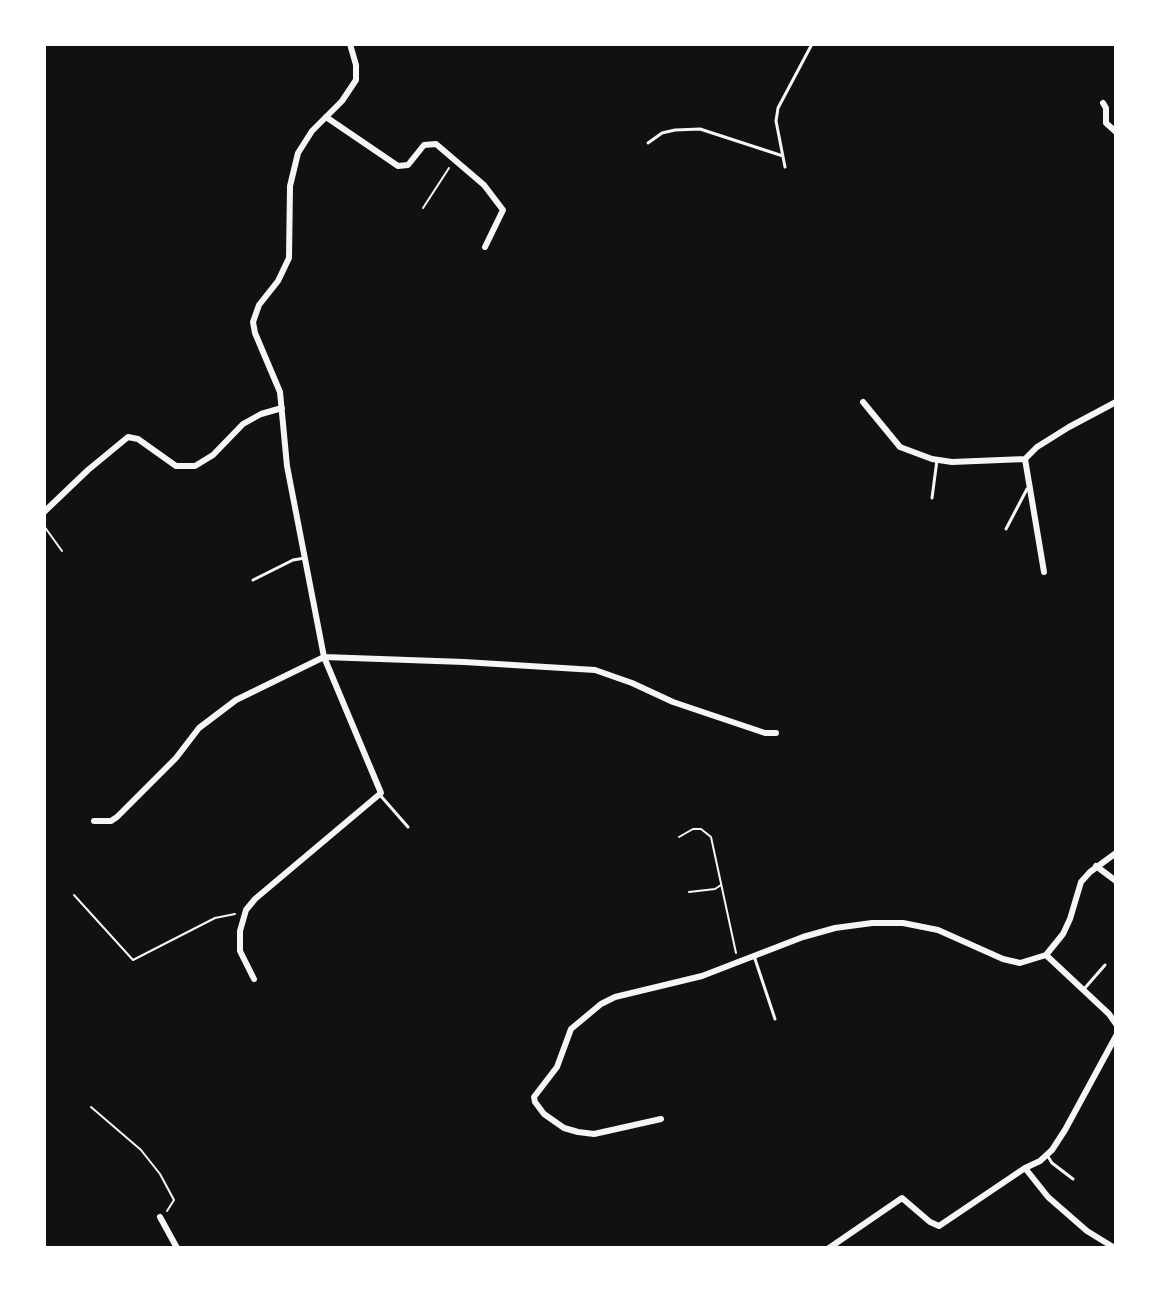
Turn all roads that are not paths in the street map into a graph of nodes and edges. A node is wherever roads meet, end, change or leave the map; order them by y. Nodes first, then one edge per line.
1 (350, 44) edge
2 (812, 44) edge
3 (1103, 103) dead end
4 (326, 117) junction
5 (1116, 132) edge
6 (648, 143) dead end
7 (783, 156) junction
8 (785, 167) dead end
9 (485, 247) dead end
10 (863, 402) dead end
11 (1116, 402) edge
12 (282, 408) junction
13 (1025, 459) junction
14 (937, 460) junction
15 (1029, 485) junction
16 (932, 498) dead end
17 (44, 512) edge
18 (1006, 529) dead end
19 (305, 558) junction
20 (1044, 572) dead end
21 (253, 580) dead end
22 (324, 657) junction
23 (776, 733) dead end
24 (380, 795) junction
25 (94, 821) dead end
26 (408, 827) dead end
27 (1116, 853) edge
28 (1096, 866) junction
29 (1116, 881) edge
30 (1046, 955) junction
31 (754, 956) junction
32 (1105, 965) dead end
33 (254, 979) dead end
34 (1084, 989) junction
35 (775, 1019) dead end
36 (1116, 1024) edge
37 (1116, 1036) edge
38 (661, 1119) dead end
39 (1047, 1155) junction
40 (1025, 1168) junction
41 (1073, 1179) dead end
42 (160, 1217) road end
43 (1114, 1247) edge
44 (177, 1248) edge
45 (829, 1248) edge

1 - 4 street
2 - 7 lane
3 - 5 street
4 - 9 street
4 - 12 street
6 - 7 lane
7 - 8 lane
10 - 14 street
11 - 13 street
12 - 17 street
12 - 19 street
13 - 14 street
13 - 15 street
14 - 16 lane
15 - 18 lane
15 - 20 street
19 - 21 lane
19 - 22 street
22 - 23 street
22 - 24 street
22 - 25 street
24 - 26 lane
24 - 33 street
27 - 28 street
28 - 29 street
28 - 30 street
30 - 31 street
30 - 34 street
31 - 35 lane
31 - 38 street
32 - 34 lane
34 - 36 street
37 - 39 street
39 - 40 street
39 - 41 lane
40 - 43 street
40 - 45 street
42 - 44 street

